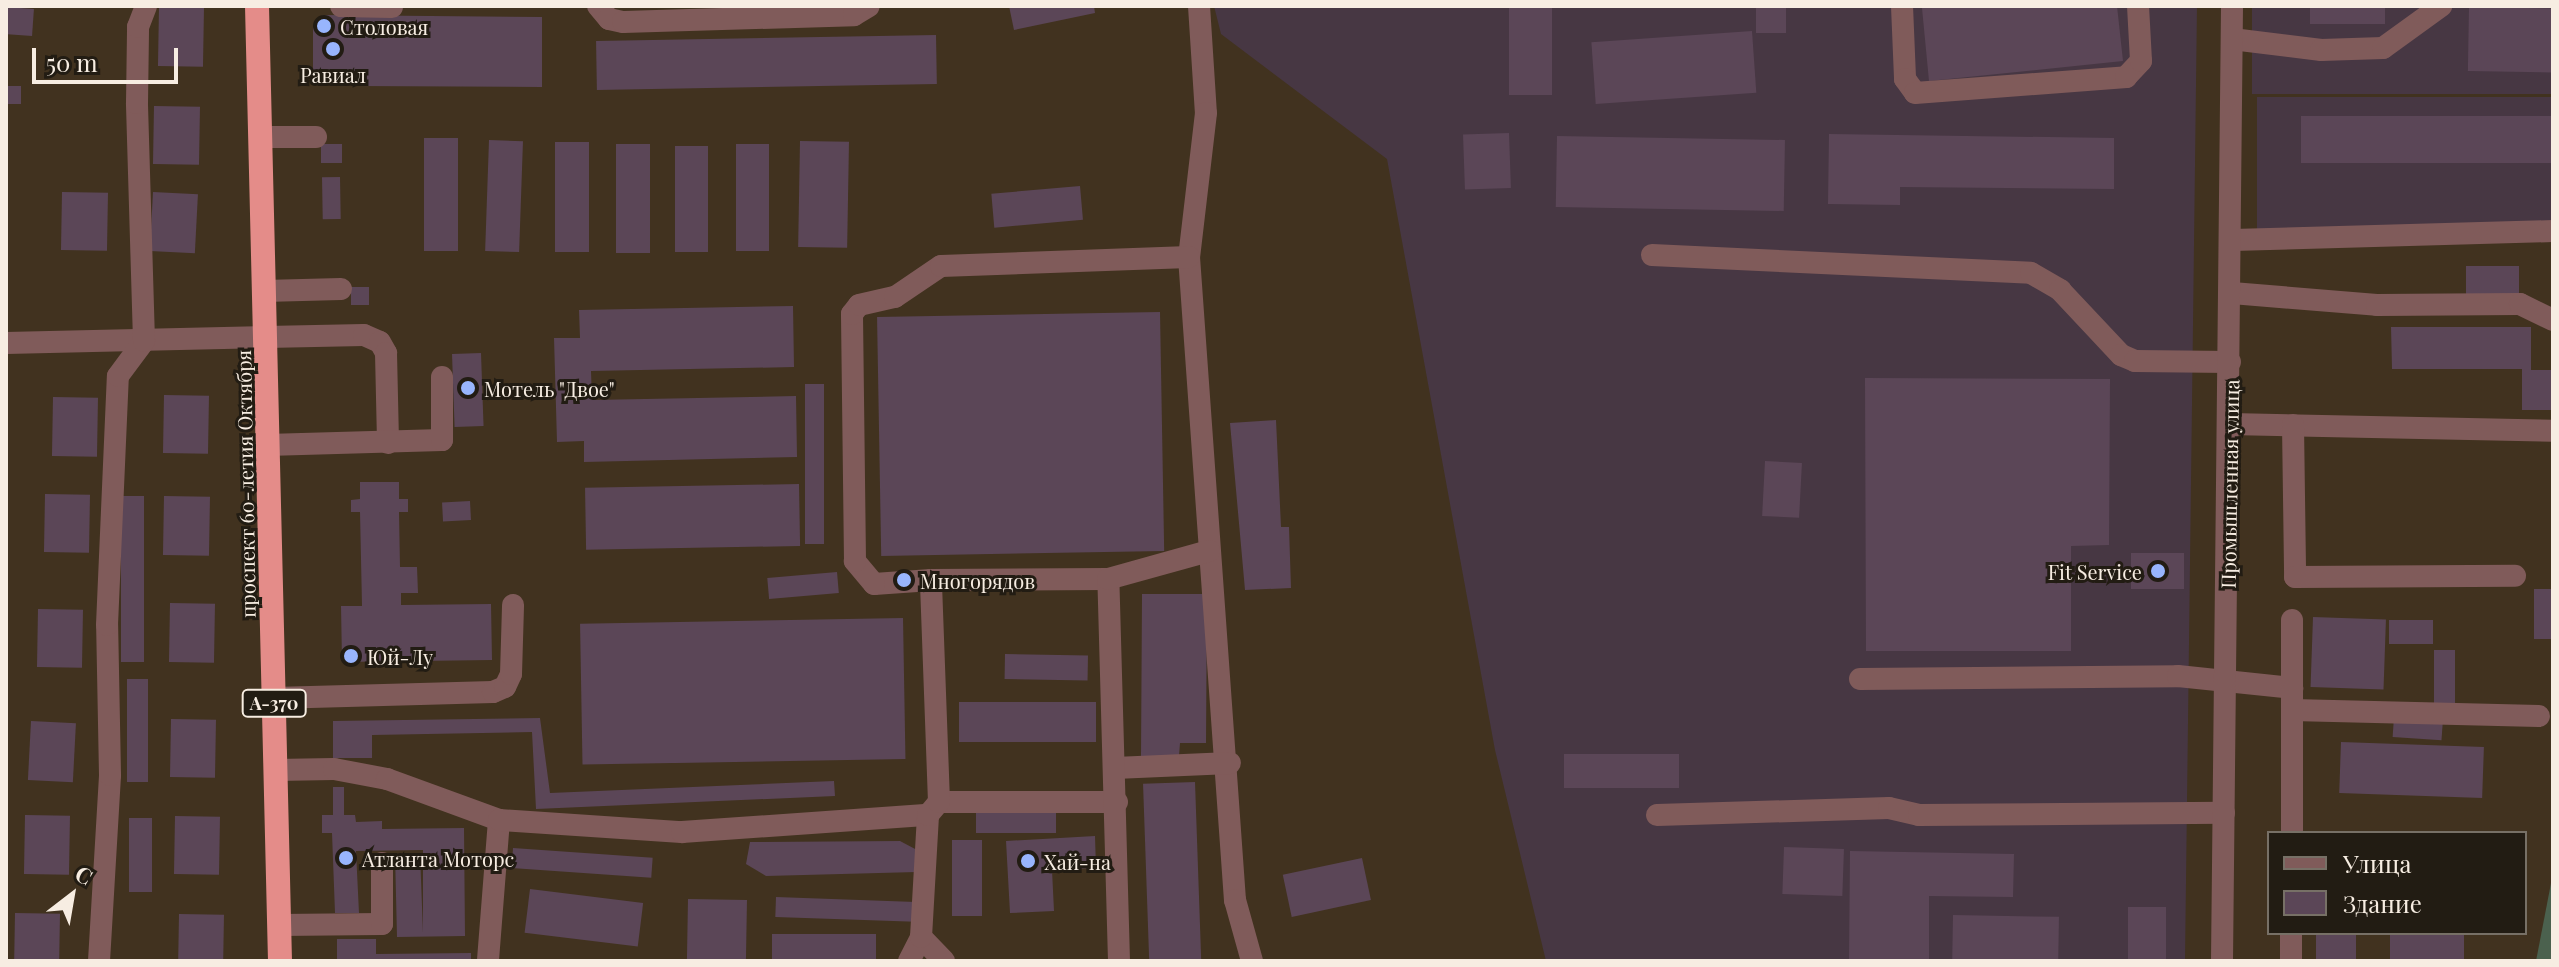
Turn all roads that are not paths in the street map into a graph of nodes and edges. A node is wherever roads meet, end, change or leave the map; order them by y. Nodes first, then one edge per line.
1 (146, 6) edge
2 (257, 6) edge
3 (341, 6) edge
4 (598, 6) edge
5 (869, 6) edge
6 (1199, 6) edge
7 (1902, 6) edge
8 (2138, 6) edge
9 (2232, 6) edge
10 (2441, 6) edge
11 (392, 7) edge
12 (2232, 39) junction
13 (260, 137) junction
14 (316, 137) dead end
15 (2553, 231) edge
16 (2233, 240) junction
17 (1652, 255) dead end
18 (1189, 257) junction
19 (341, 289) dead end
20 (264, 291) junction
21 (2232, 293) junction
22 (2553, 320) edge
23 (265, 332) junction
24 (144, 341) junction
25 (6, 343) edge
26 (2230, 362) junction
27 (442, 377) dead end
28 (2230, 424) junction
29 (2293, 425) junction
30 (2553, 431) edge
31 (388, 443) junction
32 (267, 445) junction
33 (1209, 551) junction
34 (2515, 576) dead end
35 (1108, 579) junction
36 (931, 580) junction
37 (513, 605) dead end
38 (2292, 620) dead end
39 (1860, 679) dead end
40 (2226, 685) junction
41 (274, 698) junction
42 (2292, 699) junction
43 (2539, 716) dead end
44 (1230, 763) junction
45 (1115, 768) junction
46 (276, 770) junction
47 (1117, 802) junction
48 (933, 809) junction
49 (2224, 813) junction
50 (1657, 815) dead end
51 (499, 820) junction
52 (2292, 831) edge
53 (382, 863) dead end
54 (279, 925) junction
55 (2291, 935) edge
56 (921, 937) junction
57 (99, 961) edge
58 (280, 961) edge
59 (488, 961) edge
60 (909, 961) edge
61 (944, 961) edge
62 (1119, 961) edge
63 (1252, 961) edge
64 (2222, 961) edge
65 (2291, 961) edge

1 - 24 street
2 - 13 highway, проспект 60-летия Октября / А-370
3 - 11 street
4 - 5 street
6 - 18 street
7 - 8 street
9 - 12 street, Промышленная улица
10 - 12 street
12 - 16 street, Промышленная улица
13 - 14 street
13 - 20 highway, проспект 60-летия Октября / А-370
15 - 16 street
16 - 21 street, Промышленная улица
17 - 26 street
18 - 33 street
18 - 36 street
19 - 20 street
20 - 23 highway, проспект 60-летия Октября / А-370
21 - 22 street
21 - 26 street, Промышленная улица
23 - 24 street
23 - 31 street
23 - 32 highway, проспект 60-летия Октября / А-370
24 - 25 street
24 - 57 street
26 - 28 street, Промышленная улица
27 - 31 street
28 - 29 street
28 - 40 street, Промышленная улица
29 - 30 street
29 - 34 street
31 - 32 street
32 - 41 highway, проспект 60-летия Октября / А-370
33 - 35 street
33 - 44 street
35 - 36 street
35 - 45 street
36 - 48 street
37 - 41 street
38 - 42 street
39 - 40 street
40 - 42 street
40 - 49 street, Промышленная улица
41 - 46 highway, проспект 60-летия Октября / А-370
42 - 43 street
42 - 52 street
44 - 45 street
44 - 63 street
45 - 47 street
46 - 51 street
46 - 54 highway, проспект 60-летия Октября / А-370
47 - 48 street
47 - 62 street
48 - 51 street
48 - 56 street
49 - 50 street
49 - 64 street, Промышленная улица
51 - 59 street
53 - 54 street
54 - 58 highway, проспект 60-летия Октября / А-370
55 - 65 street
56 - 60 street
56 - 61 street

